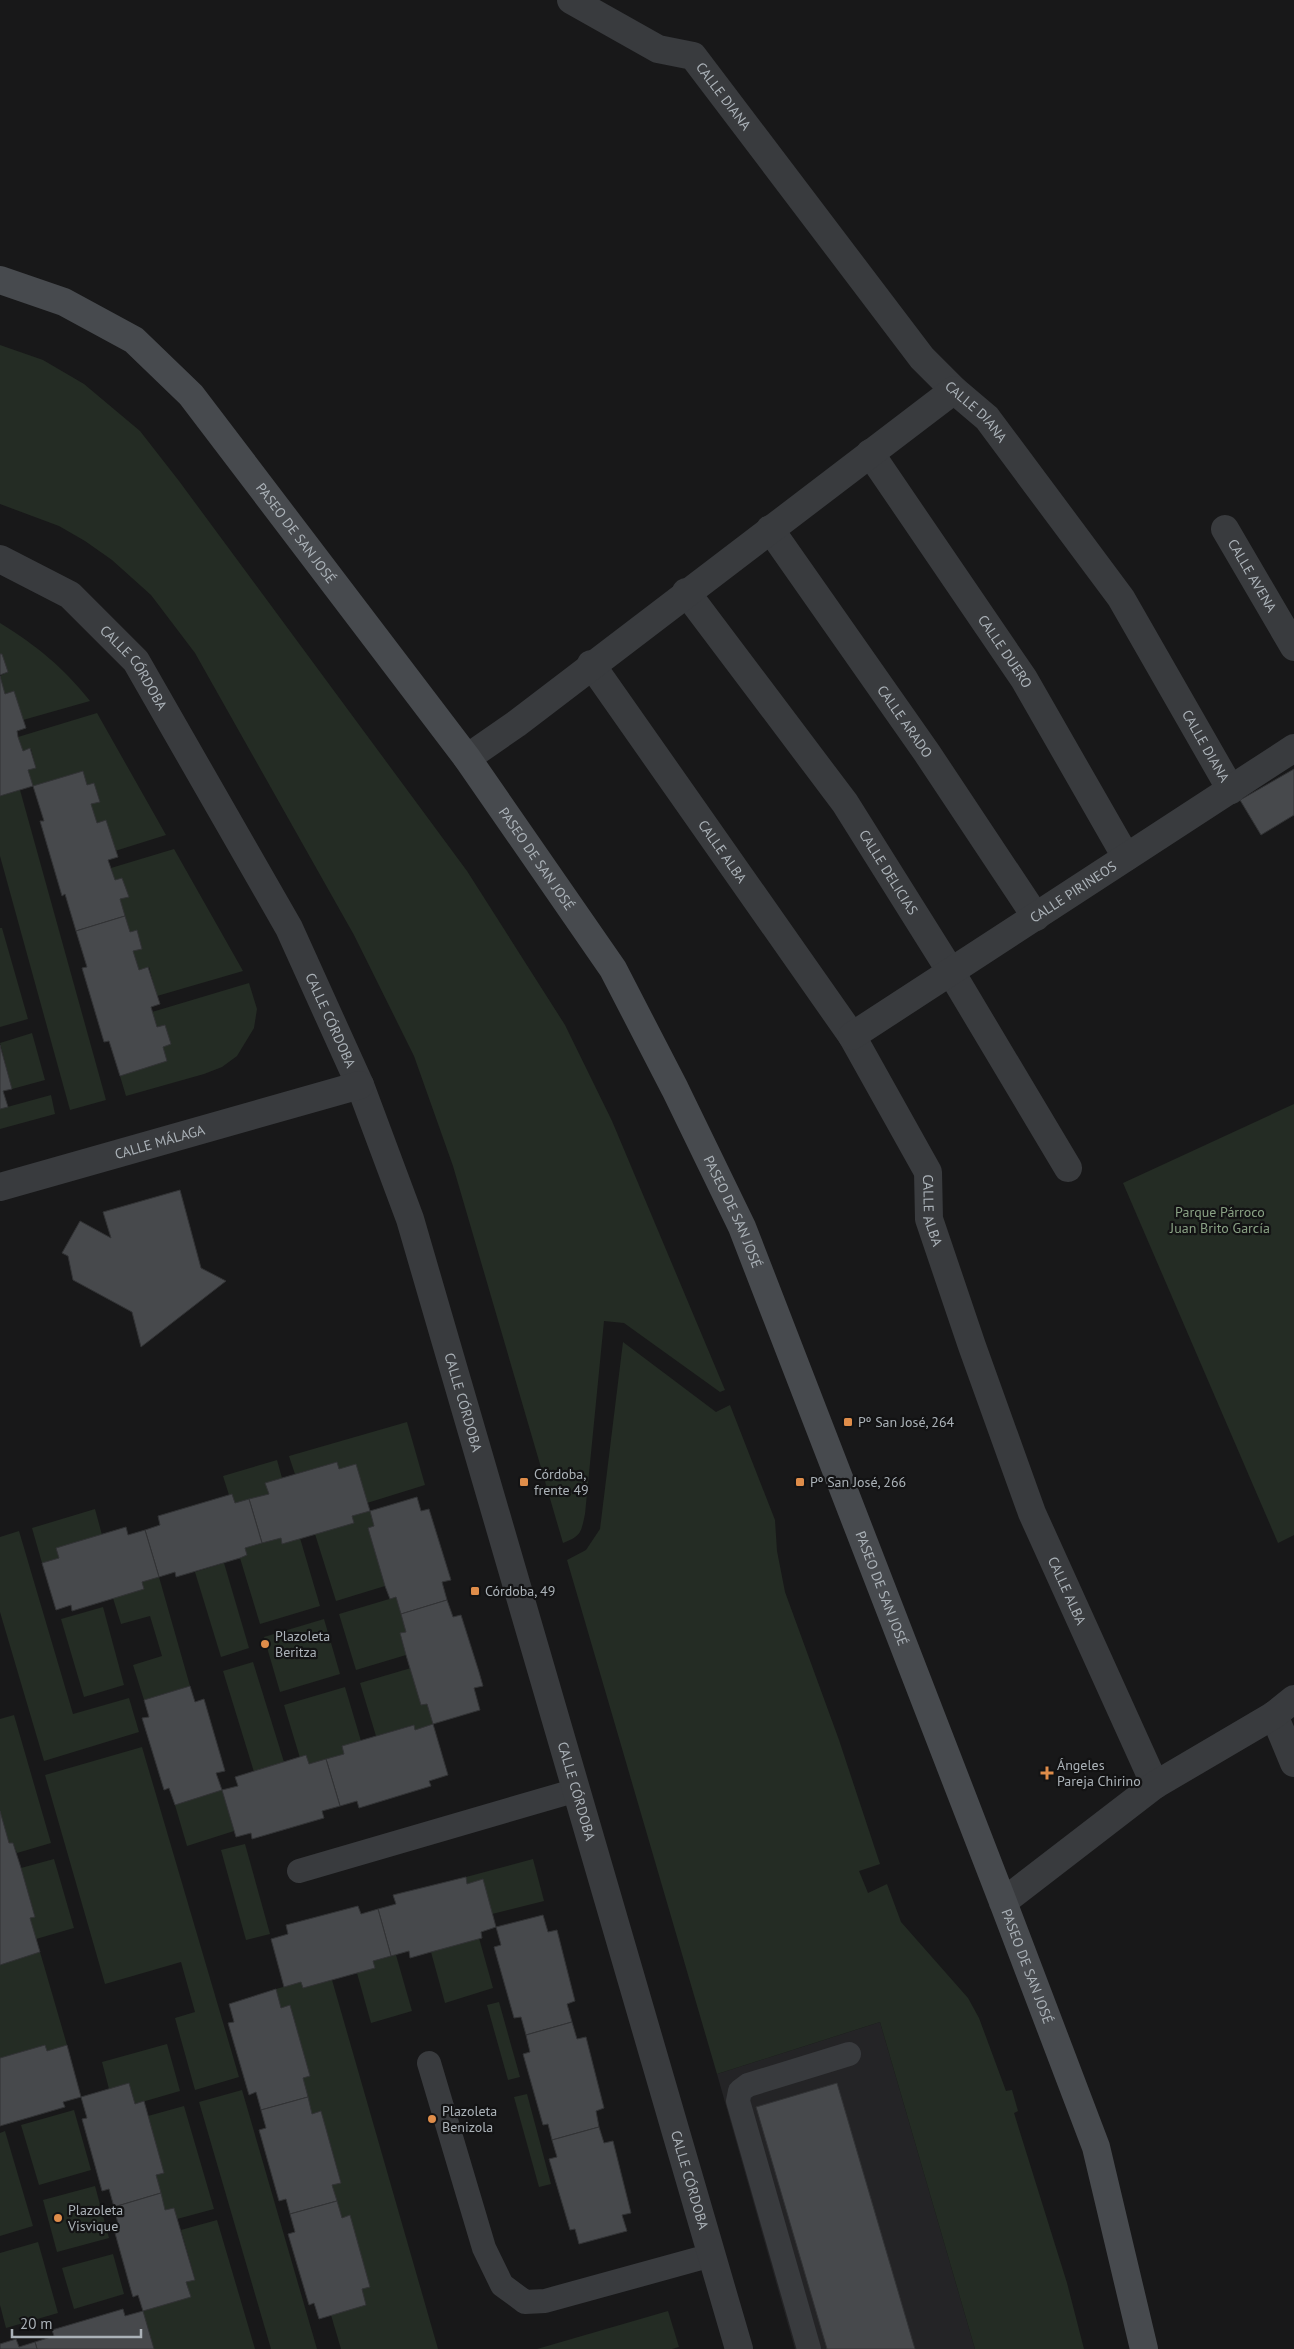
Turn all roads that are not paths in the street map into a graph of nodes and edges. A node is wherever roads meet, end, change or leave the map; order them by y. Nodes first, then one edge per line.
1 (571, 0) edge
2 (0, 280) edge
3 (954, 390) junction
4 (870, 453) junction
5 (770, 529) junction
6 (1226, 529) dead end
7 (0, 559) edge
8 (686, 592) junction
9 (1294, 647) edge
10 (591, 664) junction
11 (1294, 748) edge
12 (468, 758) junction
13 (1231, 790) junction
14 (1126, 857) junction
15 (1036, 917) junction
16 (951, 972) junction
17 (852, 1036) junction
18 (343, 1048) junction
19 (360, 1086) junction
20 (320, 1096) junction
21 (373, 1124) junction
22 (1068, 1168) dead end
23 (0, 1187) edge
24 (1284, 1707) edge
25 (1294, 1763) edge
26 (1155, 1785) junction
27 (577, 1790) junction
28 (299, 1871) dead end
29 (1003, 1902) junction
30 (850, 2054) dead end
31 (429, 2063) dead end
32 (712, 2255) junction
33 (739, 2349) edge
34 (809, 2349) edge
35 (1144, 2349) edge

1 - 3 street, CALLE DIANA
2 - 12 street, PASEO DE SAN JOSÉ
3 - 4 street
3 - 13 street, CALLE DIANA
4 - 5 street
4 - 14 street, CALLE DUERO
5 - 8 street
5 - 15 street, CALLE ARADO
6 - 9 street, CALLE AVENA
7 - 18 street, CALLE CÓRDOBA
8 - 10 street
8 - 16 street, CALLE DELICIAS
10 - 12 street
10 - 17 street, CALLE ALBA
11 - 13 street, CALLE PIRINEOS
12 - 29 street, PASEO DE SAN JOSÉ
13 - 14 street, CALLE PIRINEOS
14 - 15 street, CALLE PIRINEOS
15 - 16 street, CALLE PIRINEOS
16 - 17 street, CALLE PIRINEOS
16 - 22 street, CALLE DELICIAS
17 - 26 street, CALLE ALBA
18 - 19 street, CALLE CÓRDOBA
18 - 20 street
19 - 20 street, CALLE MÁLAGA
19 - 21 street, CALLE CÓRDOBA
20 - 21 street
20 - 23 street, CALLE MÁLAGA
21 - 27 street, CALLE CÓRDOBA
24 - 25 street
24 - 26 street
26 - 29 street
27 - 28 lane
27 - 32 street, CALLE CÓRDOBA
29 - 35 street, PASEO DE SAN JOSÉ
30 - 34 lane
31 - 32 lane
32 - 33 street, CALLE CÓRDOBA

